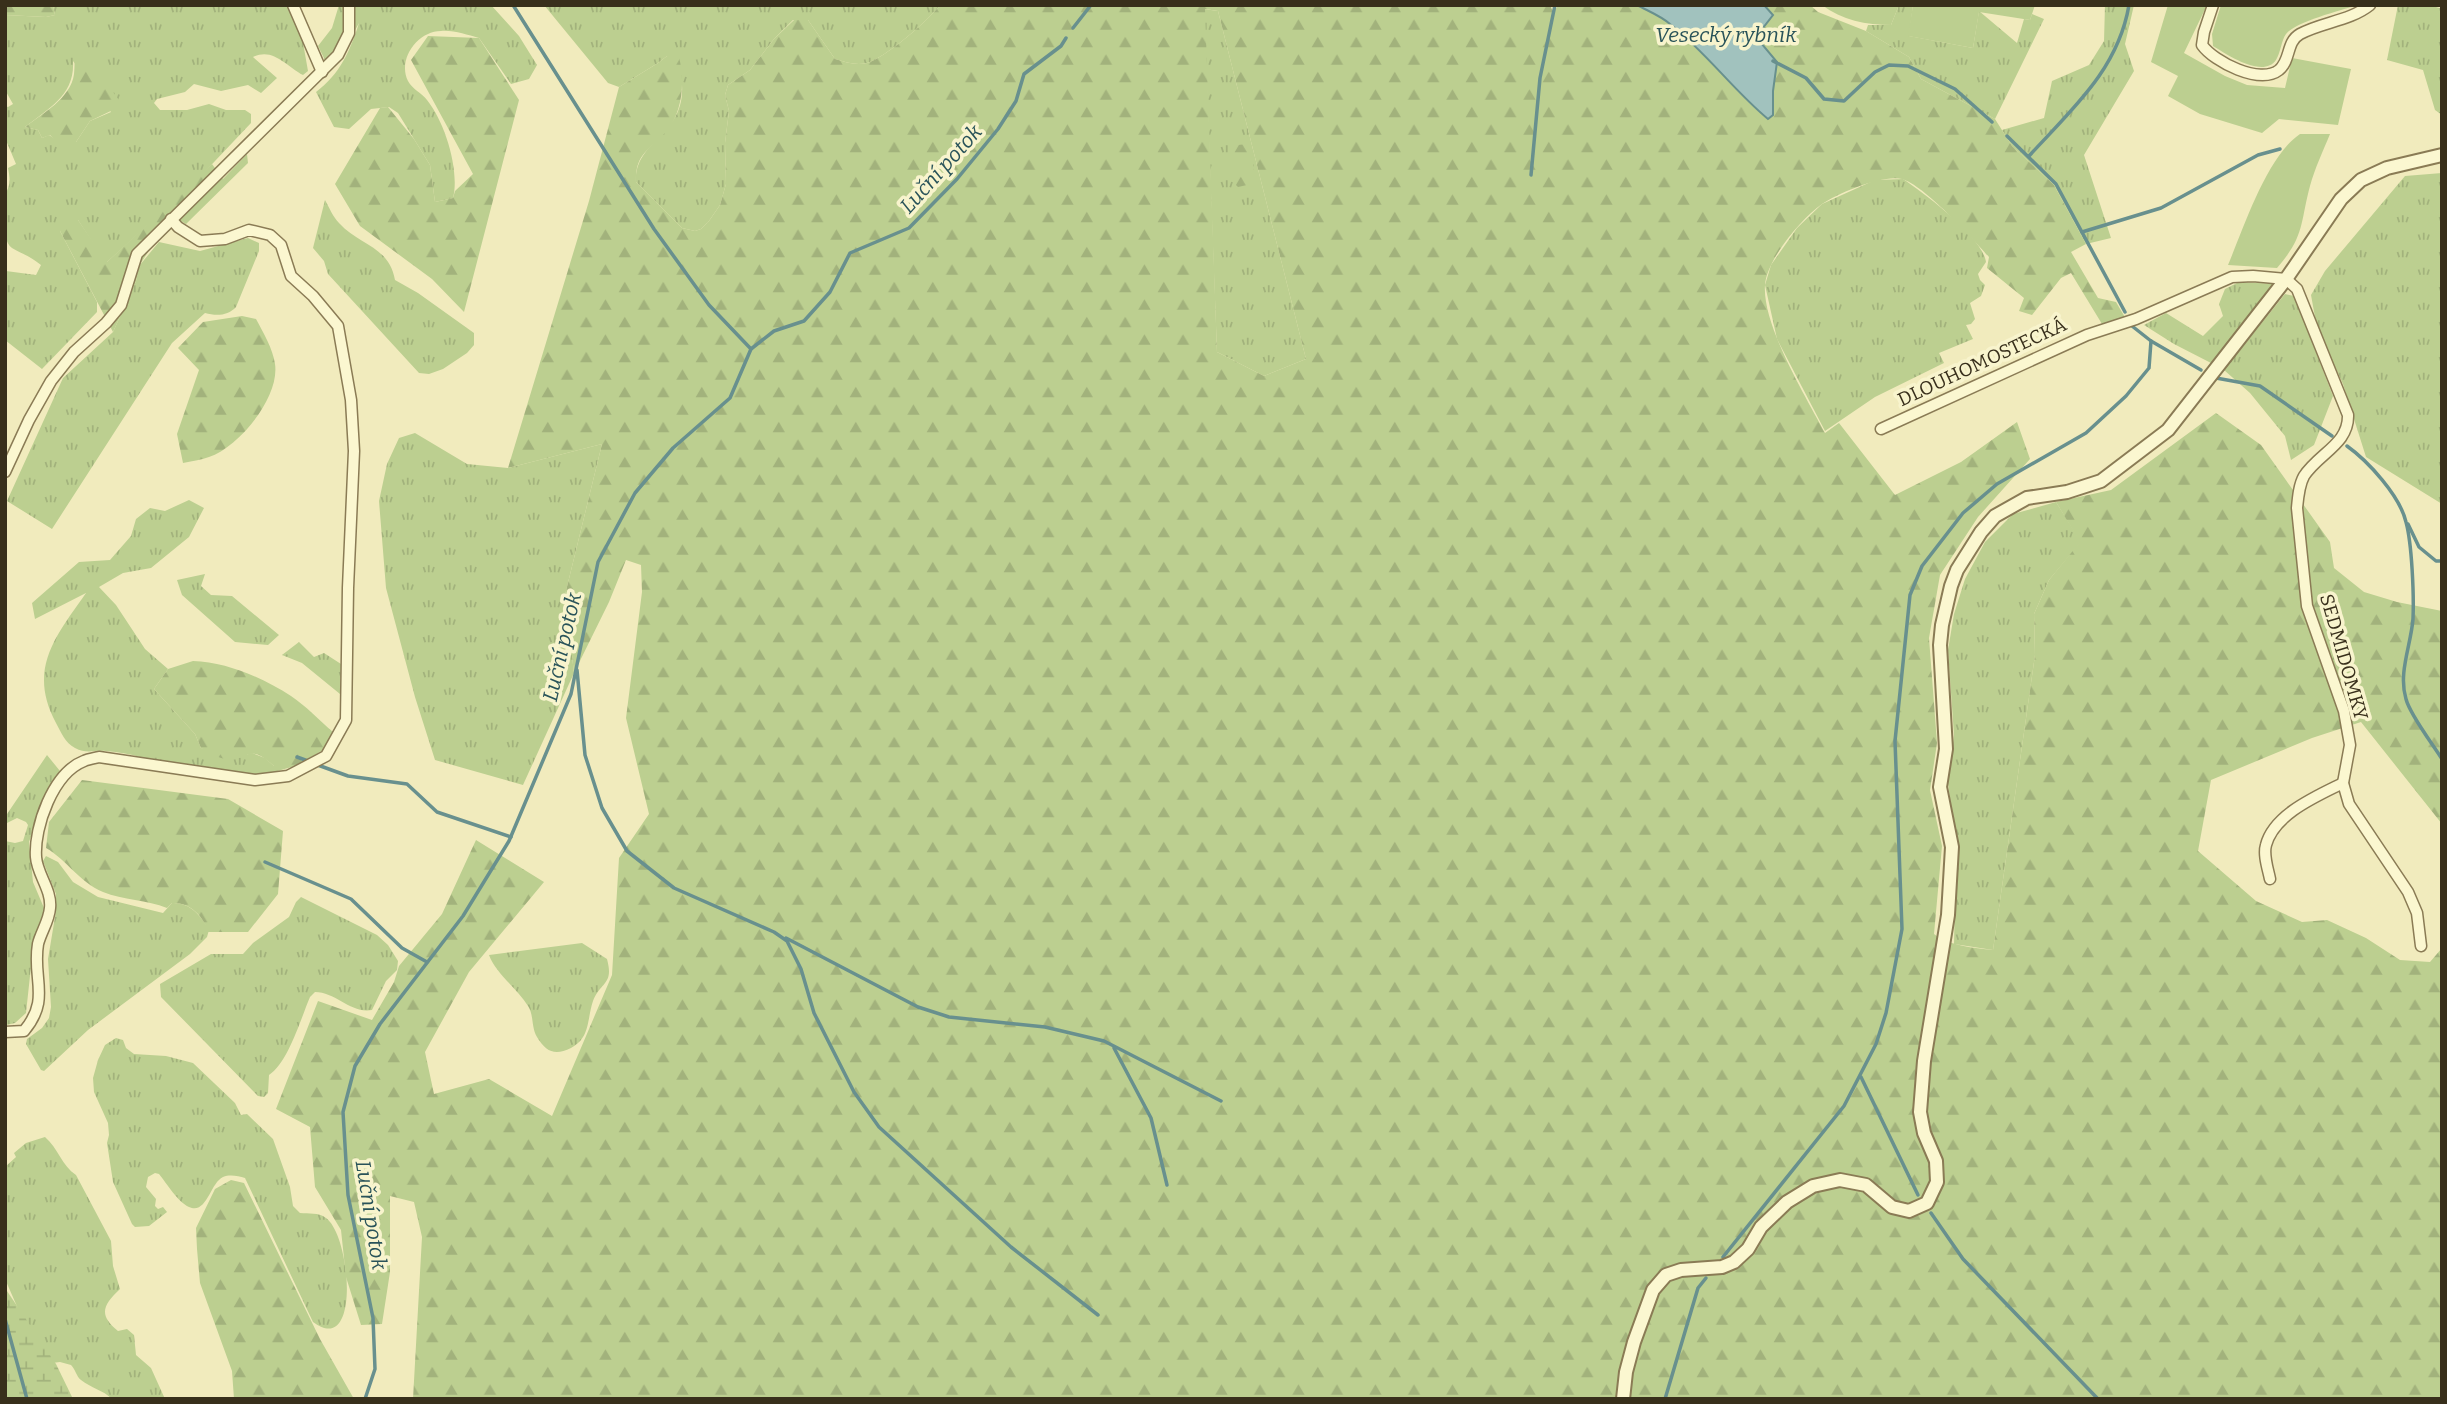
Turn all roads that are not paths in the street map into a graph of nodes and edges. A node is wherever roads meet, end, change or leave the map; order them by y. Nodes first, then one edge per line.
1 (293, 5) edge
2 (349, 5) edge
3 (2213, 5) edge
4 (2370, 5) edge
5 (322, 72) junction
6 (2442, 155) edge
7 (171, 219) junction
8 (2286, 279) junction
9 (1881, 429) dead end
10 (5, 472) edge
11 (2343, 783) junction
12 (2270, 879) dead end
13 (2421, 946) dead end
14 (5, 1032) edge
15 (1623, 1399) edge

1 - 5 street
2 - 5 street
3 - 4 street
5 - 7 street
6 - 8 street
7 - 10 street
7 - 14 street
8 - 9 street, DLOUHOMOSTECKÁ
8 - 11 street, SEDMIDOMKY
8 - 15 street
11 - 12 street
11 - 13 street

